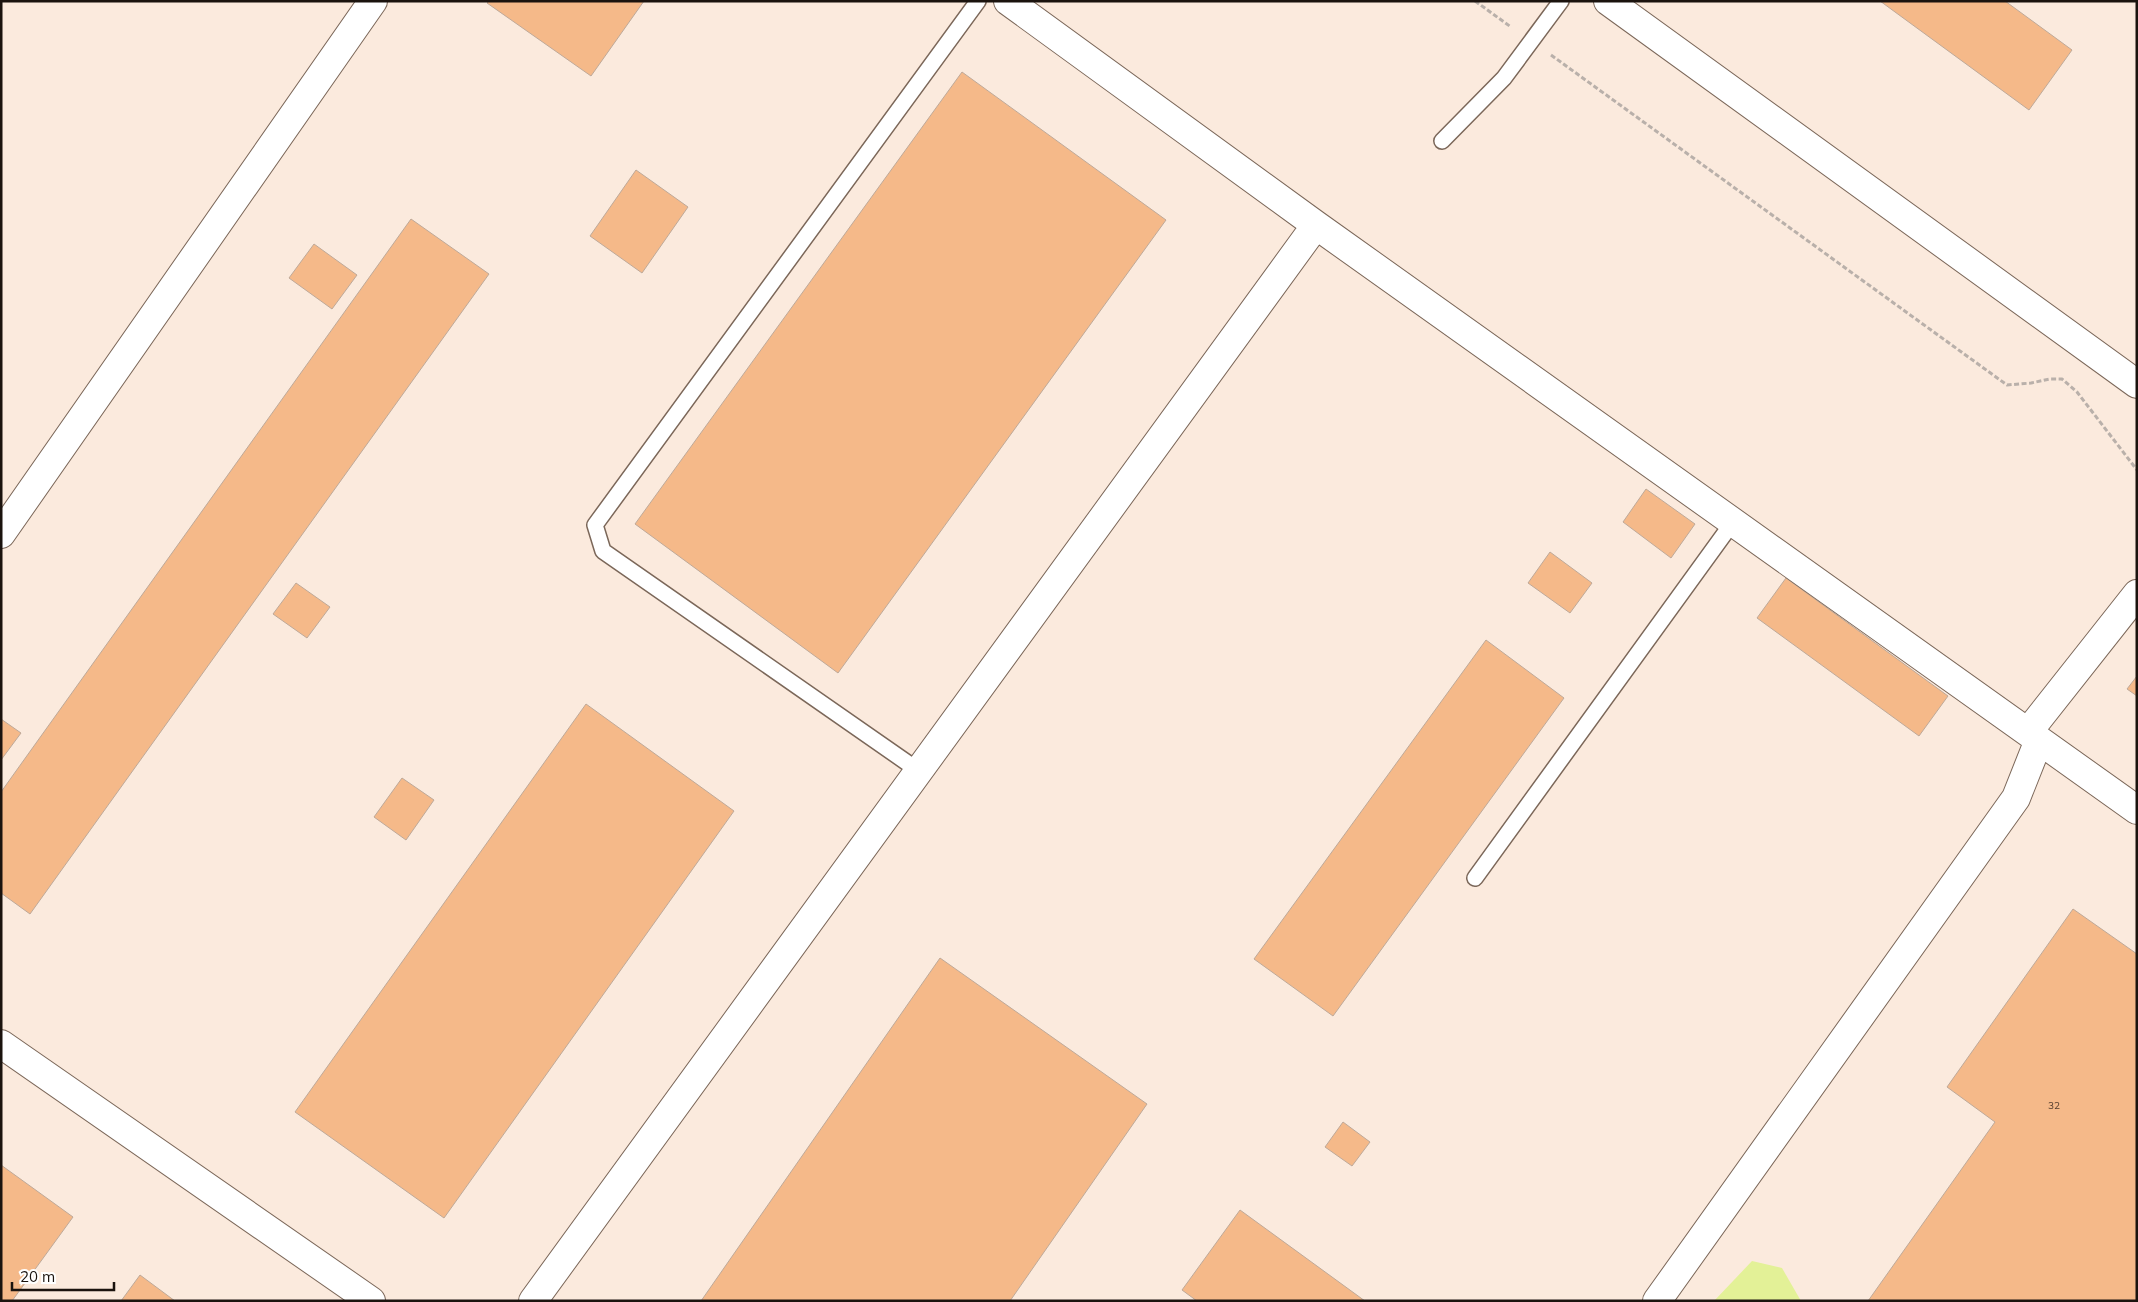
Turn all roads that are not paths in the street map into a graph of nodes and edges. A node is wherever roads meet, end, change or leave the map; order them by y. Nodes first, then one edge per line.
1 (373, 1) edge
2 (978, 1) edge
3 (1008, 1) edge
4 (1561, 1) edge
5 (1608, 1) edge
6 (1442, 141) dead end
7 (1316, 226) junction
8 (2137, 384) edge
9 (1733, 522) junction
10 (1, 534) edge
11 (2137, 594) edge
12 (2033, 736) junction
13 (919, 771) junction
14 (2137, 810) edge
15 (1475, 878) dead end
16 (1, 1044) edge
17 (371, 1301) edge
18 (533, 1301) edge
19 (1657, 1301) edge

1 - 10 street
2 - 13 lane
3 - 7 street
4 - 6 lane
5 - 8 street
7 - 9 street
7 - 13 street
9 - 12 street
9 - 15 lane
11 - 12 street
12 - 14 street
12 - 19 street
13 - 18 street
16 - 17 street

